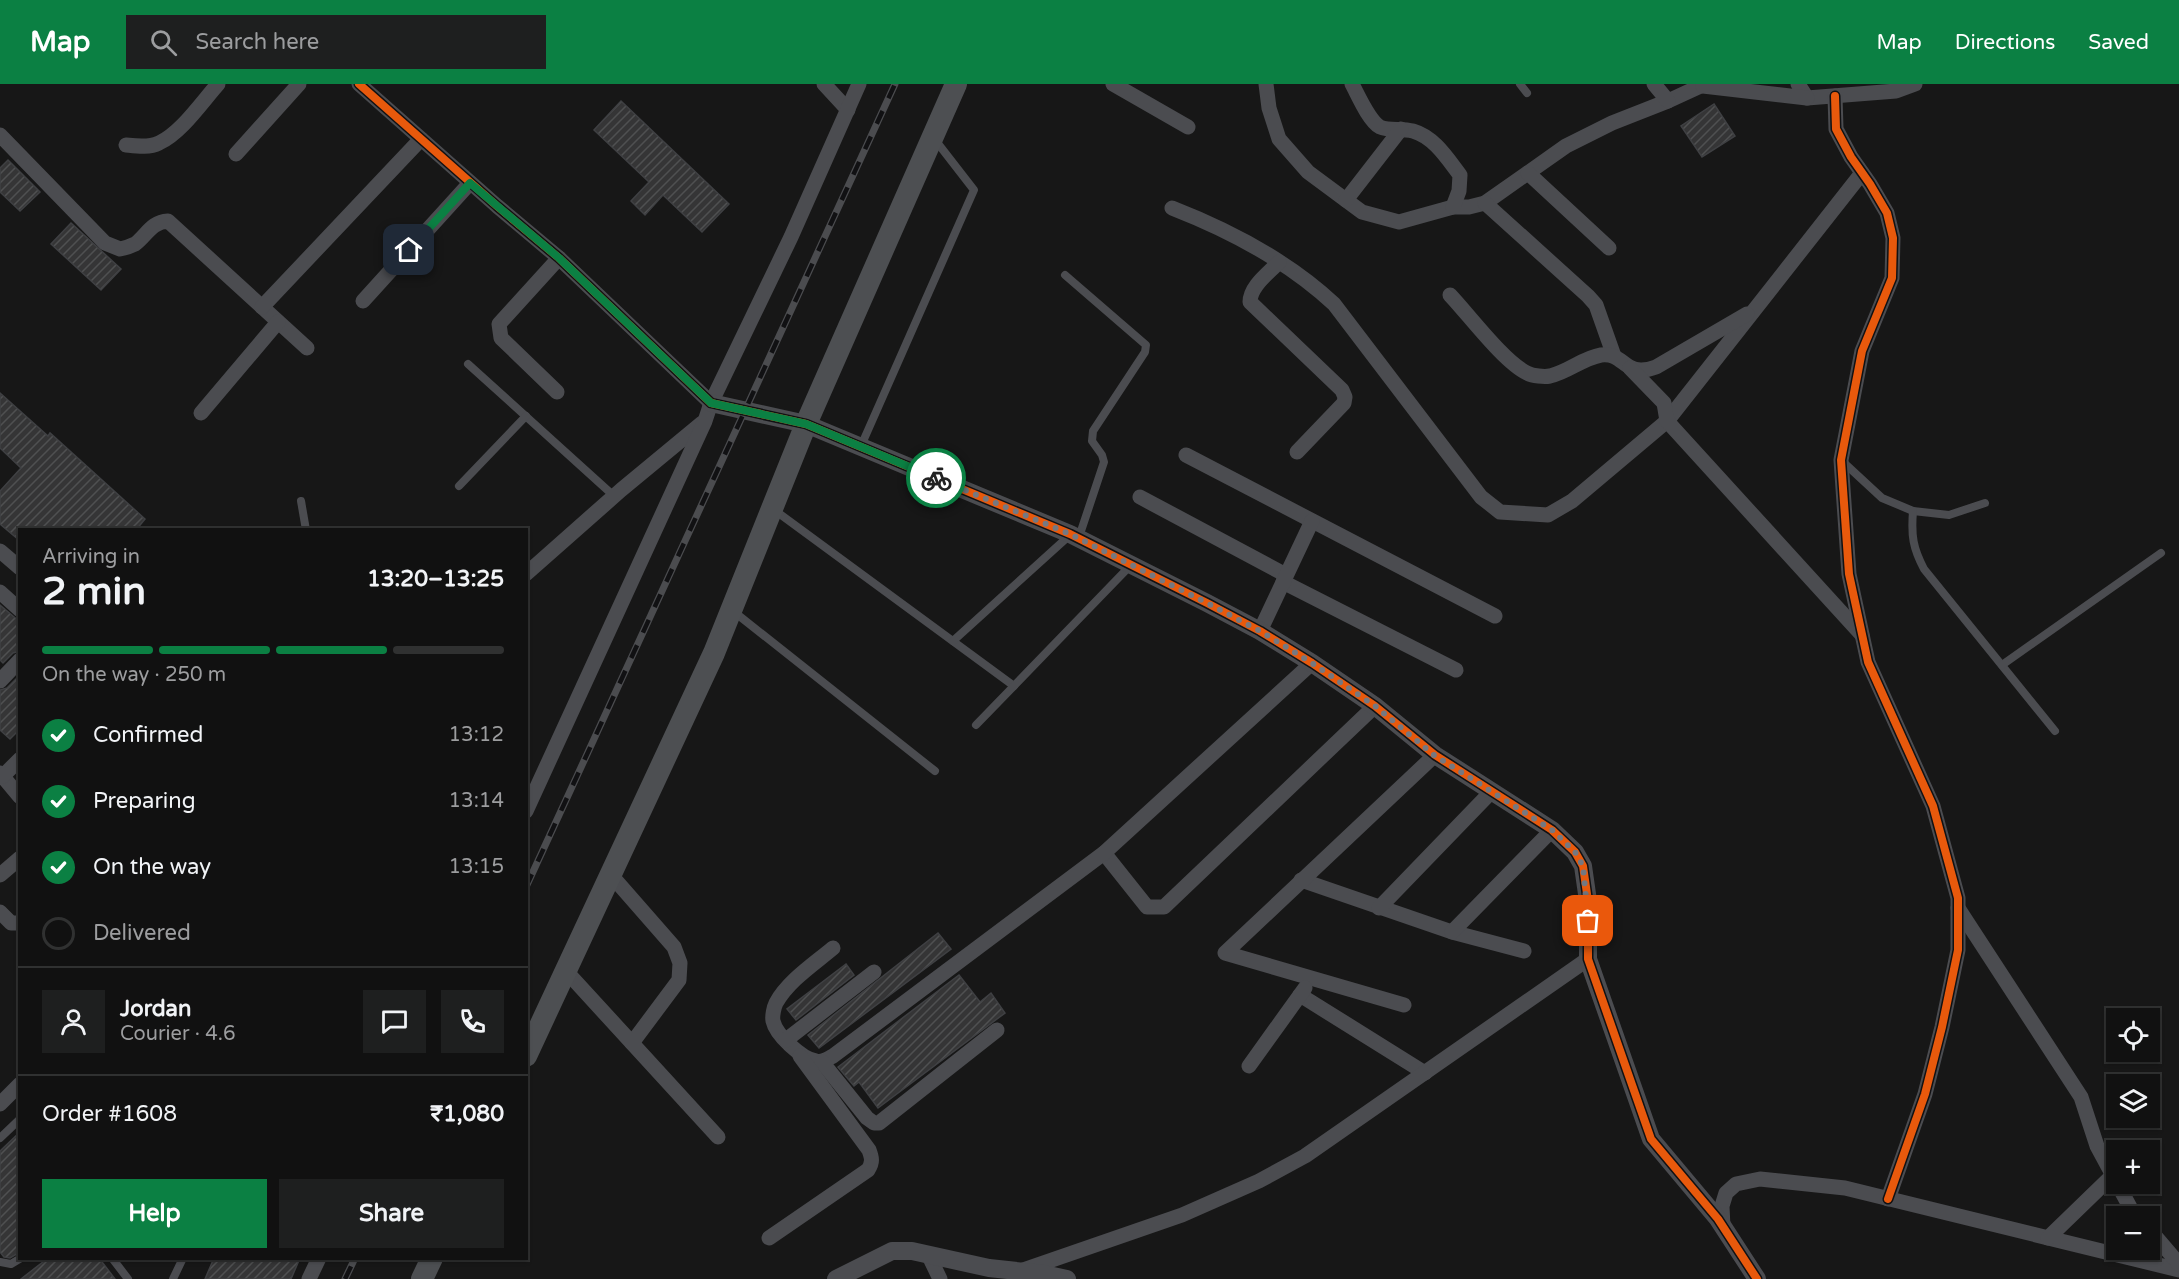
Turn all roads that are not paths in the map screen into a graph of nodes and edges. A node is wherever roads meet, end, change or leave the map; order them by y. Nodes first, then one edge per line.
1 (218, 84) edge
2 (299, 84) edge
3 (359, 84) edge
4 (824, 84) edge
5 (859, 84) edge
6 (956, 84) edge
7 (1113, 84) edge
8 (1352, 84) edge
9 (1520, 84) edge
10 (1654, 84) edge
11 (1798, 84) edge
12 (1915, 84) edge
13 (1704, 85) edge
14 (1263, 87) edge
15 (1895, 87) edge
16 (1527, 93) dead end
17 (1835, 96) junction
18 (1807, 98) junction
19 (1668, 101) junction
20 (848, 110) junction
21 (1188, 127) dead end
22 (1401, 129) junction
23 (0, 135) edge
24 (933, 137) junction
25 (421, 139) junction
26 (126, 145) dead end
27 (236, 154) dead end
28 (1528, 173) junction
29 (1866, 179) junction
30 (470, 183) junction
31 (1346, 200) junction
32 (1485, 203) junction
33 (1453, 207) junction
34 (1172, 208) dead end
35 (1609, 248) dead end
36 (559, 258) junction
37 (1279, 262) junction
38 (1065, 275) dead end
39 (1450, 295) dead end
40 (363, 300) dead end
41 (262, 307) junction
42 (1755, 309) junction
43 (278, 321) junction
44 (307, 348) dead end
45 (1614, 356) junction
46 (468, 364) dead end
47 (1630, 368) junction
48 (557, 392) dead end
49 (711, 403) junction
50 (201, 413) dead end
51 (526, 416) junction
52 (705, 421) junction
53 (1667, 421) junction
54 (806, 424) junction
55 (861, 447) junction
56 (1297, 452) dead end
57 (1186, 455) dead end
58 (1841, 460) junction
59 (459, 486) dead end
60 (614, 496) junction
61 (1140, 497) dead end
62 (301, 501) dead end
63 (1985, 503) dead end
64 (772, 508) junction
65 (1913, 511) junction
66 (1312, 522) junction
67 (306, 528) edge
68 (1075, 537) junction
69 (0, 551) edge
70 (2161, 553) dead end
71 (1131, 565) junction
72 (18, 566) edge
73 (528, 572) edge
74 (1284, 578) junction
75 (0, 592) edge
76 (18, 608) edge
77 (732, 610) junction
78 (1495, 616) dead end
79 (1260, 631) junction
80 (1862, 635) junction
81 (953, 641) junction
82 (18, 662) edge
83 (1312, 663) junction
84 (2002, 665) junction
85 (1456, 670) dead end
86 (0, 681) edge
87 (1014, 686) junction
88 (1375, 706) junction
89 (976, 725) dead end
90 (2055, 731) dead end
91 (1434, 755) junction
92 (18, 761) edge
93 (935, 771) dead end
94 (1, 775) edge
95 (1492, 791) junction
96 (18, 795) edge
97 (528, 808) edge
98 (1552, 830) junction
99 (1104, 853) junction
100 (18, 860) edge
101 (0, 875) edge
102 (611, 875) junction
103 (1301, 880) junction
104 (1379, 908) junction
105 (1958, 908) junction
106 (0, 912) edge
107 (18, 923) edge
108 (1452, 932) junction
109 (833, 948) dead end
110 (1524, 951) dead end
111 (1588, 959) junction
112 (566, 971) junction
113 (874, 972) dead end
114 (1312, 978) junction
115 (1300, 995) junction
116 (1404, 1005) dead end
117 (997, 1030) dead end
118 (786, 1040) junction
119 (632, 1043) junction
120 (528, 1052) edge
121 (800, 1055) junction
122 (822, 1062) junction
123 (1249, 1066) dead end
124 (1425, 1072) junction
125 (18, 1086) edge
126 (0, 1104) edge
127 (18, 1121) edge
128 (718, 1137) dead end
129 (0, 1138) edge
130 (2106, 1164) edge
131 (2106, 1182) edge
132 (1888, 1199) junction
133 (1723, 1227) junction
134 (769, 1238) dead end
135 (2048, 1238) junction
136 (2160, 1241) edge
137 (928, 1254) junction
138 (18, 1260) edge
139 (114, 1260) edge
140 (182, 1260) edge
141 (318, 1260) edge
142 (431, 1260) edge
143 (0, 1262) edge
144 (2179, 1263) edge
145 (2179, 1270) edge
146 (1020, 1271) junction
147 (128, 1279) edge
148 (173, 1279) edge
149 (309, 1279) edge
150 (422, 1279) edge
151 (836, 1279) edge
152 (940, 1279) edge
153 (1066, 1279) edge
154 (1757, 1279) edge

1 - 26 street
2 - 27 street
3 - 25 street
4 - 20 street
5 - 20 street
6 - 24 main road
7 - 21 street
8 - 22 street
9 - 16 lane
10 - 19 street
11 - 18 street
12 - 15 street
13 - 18 street
13 - 19 street
14 - 31 street
15 - 17 street
17 - 18 street
17 - 29 street
19 - 28 street
20 - 49 street
22 - 31 street
22 - 33 street
23 - 41 street
24 - 54 main road
24 - 55 lane
25 - 30 street
25 - 41 street
28 - 32 street
28 - 35 street
29 - 42 street
29 - 58 street
30 - 36 street
30 - 40 street
31 - 33 street
32 - 33 street
32 - 45 street
34 - 37 street
36 - 48 street
36 - 49 street
37 - 53 street
37 - 56 street
38 - 68 lane
39 - 45 street
41 - 43 street
42 - 47 street
42 - 53 street
43 - 44 street
43 - 50 street
45 - 47 street
46 - 51 lane
47 - 53 street
49 - 52 street
49 - 54 street
51 - 59 lane
51 - 60 lane
52 - 60 street
52 - 97 street
53 - 80 street
54 - 55 street
54 - 64 main road
55 - 68 street
57 - 66 street
58 - 65 lane
58 - 80 street
60 - 73 street
61 - 74 street
62 - 67 lane
63 - 65 lane
64 - 77 main road
64 - 81 lane
65 - 84 lane
66 - 74 street
66 - 78 street
68 - 71 street
68 - 81 lane
69 - 72 street
70 - 84 lane
71 - 79 street
71 - 87 lane
74 - 79 street
74 - 85 street
75 - 76 street
77 - 93 lane
77 - 102 main road
79 - 83 street
80 - 105 street
81 - 87 lane
82 - 86 street
83 - 88 street
83 - 99 street
84 - 90 lane
87 - 89 lane
88 - 91 street
88 - 99 street
91 - 95 street
91 - 103 street
92 - 94 street
94 - 96 street
95 - 98 street
95 - 104 street
98 - 108 street
98 - 111 street
99 - 122 street
100 - 101 street
102 - 112 main road
102 - 119 street
103 - 104 street
103 - 114 street
104 - 108 street
105 - 130 street
105 - 132 street
106 - 107 street
108 - 110 street
109 - 118 street
111 - 124 street
111 - 133 street
112 - 119 street
112 - 120 main road
113 - 118 street
114 - 115 street
114 - 116 street
115 - 123 street
115 - 124 street
117 - 122 street
118 - 121 street
119 - 128 street
121 - 122 street
121 - 134 street
124 - 146 street
125 - 126 street
127 - 129 lane
131 - 135 street
132 - 133 street
132 - 135 street
133 - 154 street
135 - 145 street
136 - 144 street
137 - 146 street
137 - 151 street
137 - 152 street
138 - 143 lane
139 - 147 lane
140 - 148 lane
141 - 149 street
142 - 150 main road
146 - 153 street

